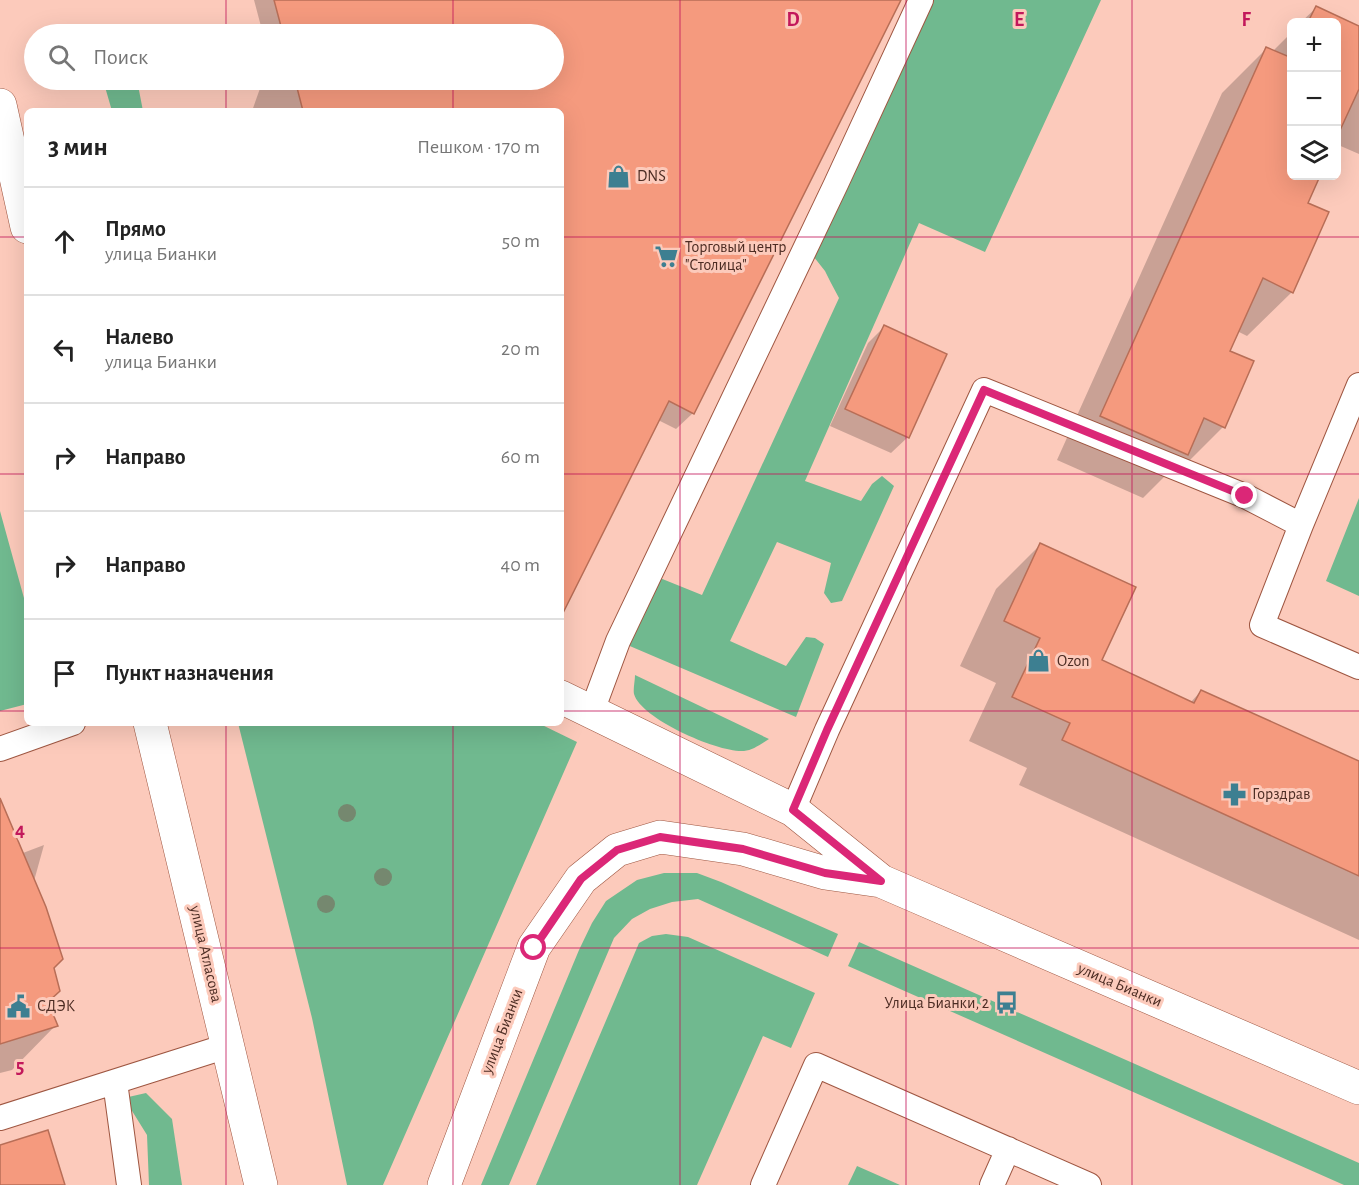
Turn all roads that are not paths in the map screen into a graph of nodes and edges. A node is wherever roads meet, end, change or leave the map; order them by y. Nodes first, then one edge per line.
1 (921, 0) edge
2 (0, 105) edge
3 (24, 213) edge
4 (1359, 385) edge
5 (1301, 525) junction
6 (1359, 668) edge
7 (564, 698) edge
8 (592, 711) junction
9 (65, 726) edge
10 (151, 726) edge
11 (0, 749) edge
12 (793, 810) junction
13 (881, 881) junction
14 (228, 1046) junction
15 (115, 1082) junction
16 (1359, 1088) edge
17 (0, 1118) edge
18 (1008, 1149) junction
19 (129, 1185) edge
20 (261, 1185) edge
21 (444, 1185) edge
22 (763, 1185) edge
23 (992, 1185) edge
24 (1089, 1185) edge

1 - 8 lane
2 - 3 street
4 - 5 lane
5 - 6 lane
5 - 12 lane
7 - 8 street, улица Бианки
8 - 12 street, улица Бианки
9 - 11 lane
10 - 14 street, улица Атласова
12 - 13 street, улица Бианки
13 - 16 street, улица Бианки
13 - 21 street, улица Бианки
14 - 15 lane
14 - 20 street, улица Атласова
15 - 17 lane
15 - 19 lane
18 - 22 lane
18 - 23 lane
18 - 24 lane

